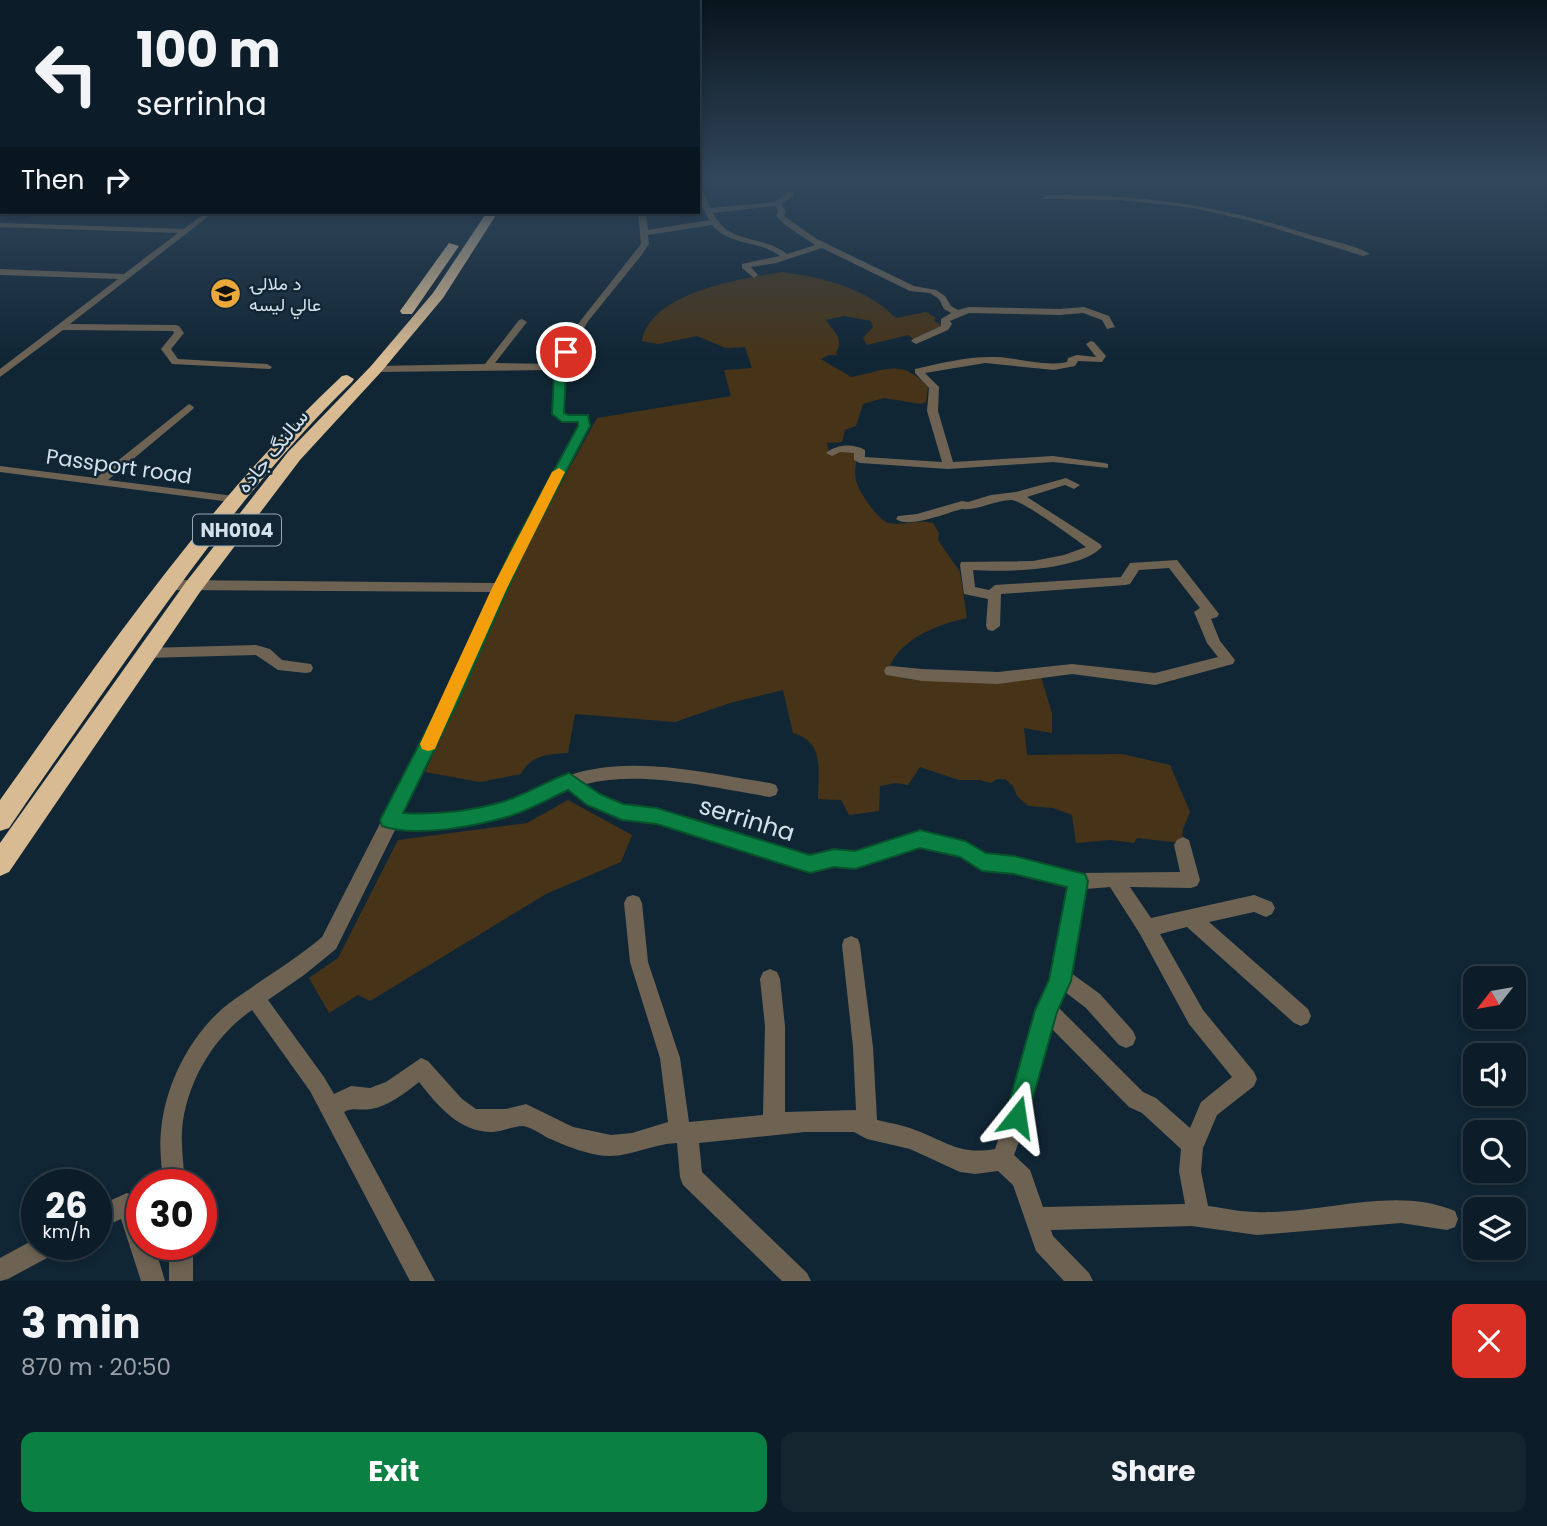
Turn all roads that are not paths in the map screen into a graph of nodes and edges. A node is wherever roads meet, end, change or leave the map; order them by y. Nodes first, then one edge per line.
1 (174, 239) edge
2 (465, 239) edge
3 (467, 239) edge
4 (645, 239) edge
5 (739, 239) edge
6 (812, 239) edge
7 (1317, 239) edge
8 (464, 242) junction
9 (822, 245) junction
10 (1366, 254) dead end
11 (785, 256) junction
12 (0, 272) edge
13 (754, 275) dead end
14 (126, 277) junction
15 (957, 313) junction
16 (522, 322) dead end
17 (61, 327) junction
18 (1110, 327) dead end
19 (916, 341) dead end
20 (1091, 344) dead end
21 (488, 366) junction
22 (267, 367) dead end
23 (376, 369) junction
24 (561, 370) junction
25 (0, 374) edge
26 (189, 407) dead end
27 (832, 453) dead end
28 (948, 466) junction
29 (1104, 466) dead end
30 (0, 469) edge
31 (98, 482) junction
32 (1074, 485) dead end
33 (1017, 496) junction
34 (234, 500) junction
35 (902, 519) dead end
36 (169, 585) junction
37 (194, 587) junction
38 (499, 588) junction
39 (995, 590) junction
40 (993, 626) dead end
41 (146, 653) junction
42 (306, 668) dead end
43 (891, 671) dead end
44 (569, 781) junction
45 (770, 790) dead end
46 (0, 820) edge
47 (389, 820) junction
48 (1183, 845) dead end
49 (0, 864) edge
50 (1114, 879) junction
51 (1078, 881) junction
52 (633, 903) dead end
53 (1266, 908) dead end
54 (1189, 917) junction
55 (1147, 928) junction
56 (851, 945) dead end
57 (770, 979) dead end
58 (1060, 981) junction
59 (255, 998) junction
60 (1047, 1010) junction
61 (1301, 1016) dead end
62 (1126, 1038) dead end
63 (329, 1108) junction
64 (774, 1125) junction
65 (867, 1128) junction
66 (683, 1132) junction
67 (1193, 1146) junction
68 (1002, 1158) junction
69 (173, 1169) edge
70 (1200, 1217) junction
71 (1036, 1219) junction
72 (1447, 1219) dead end
73 (21, 1260) edge
74 (147, 1260) edge
75 (181, 1260) edge
76 (0, 1271) edge
77 (153, 1281) edge
78 (181, 1281) edge
79 (423, 1281) edge
80 (798, 1281) edge
81 (1081, 1281) edge

1 - 14 street
2 - 8 highway, سالنگ جاده / NH0104
3 - 8 highway, سالنگ جاده / NH0104
4 - 24 street
5 - 11 street
6 - 9 street
7 - 10 street
8 - 23 highway, سالنگ جاده / NH0104
8 - 34 highway, سالنگ جاده / NH0104
9 - 11 street
9 - 15 street
11 - 13 street
12 - 14 street
14 - 17 street
15 - 18 street
15 - 19 street
16 - 21 street
17 - 22 street
17 - 25 street
20 - 28 street
21 - 23 street
21 - 24 street
23 - 37 highway, سالنگ جاده / NH0104
24 - 38 street
26 - 31 street
27 - 28 street
28 - 29 street
30 - 31 street, Passport road
31 - 34 street, Passport road
32 - 33 street
33 - 35 street
33 - 39 street
34 - 36 highway, سالنگ جاده / NH0104
36 - 37 street
36 - 46 highway, سالنگ جاده / NH0104
37 - 38 street
37 - 41 highway, سالنگ جاده / NH0104
38 - 47 street
39 - 40 street
39 - 43 street
41 - 42 street
41 - 49 highway, سالنگ جاده / NH0104
44 - 45 street
44 - 47 street
44 - 51 street, serrinha
47 - 59 street
48 - 50 street, serrinha
50 - 51 street, serrinha
50 - 55 street
51 - 58 street
52 - 66 street
53 - 54 street
54 - 55 street
54 - 61 street
55 - 67 street
56 - 65 street
57 - 64 street
58 - 60 street
58 - 62 street
59 - 63 street
59 - 69 street
60 - 67 street
60 - 68 street
63 - 66 street
63 - 79 street
64 - 65 street
64 - 66 street
65 - 68 street
66 - 80 street
67 - 70 street
68 - 71 street
70 - 71 street
70 - 72 street
71 - 81 street
73 - 76 street
74 - 77 street
75 - 78 street

